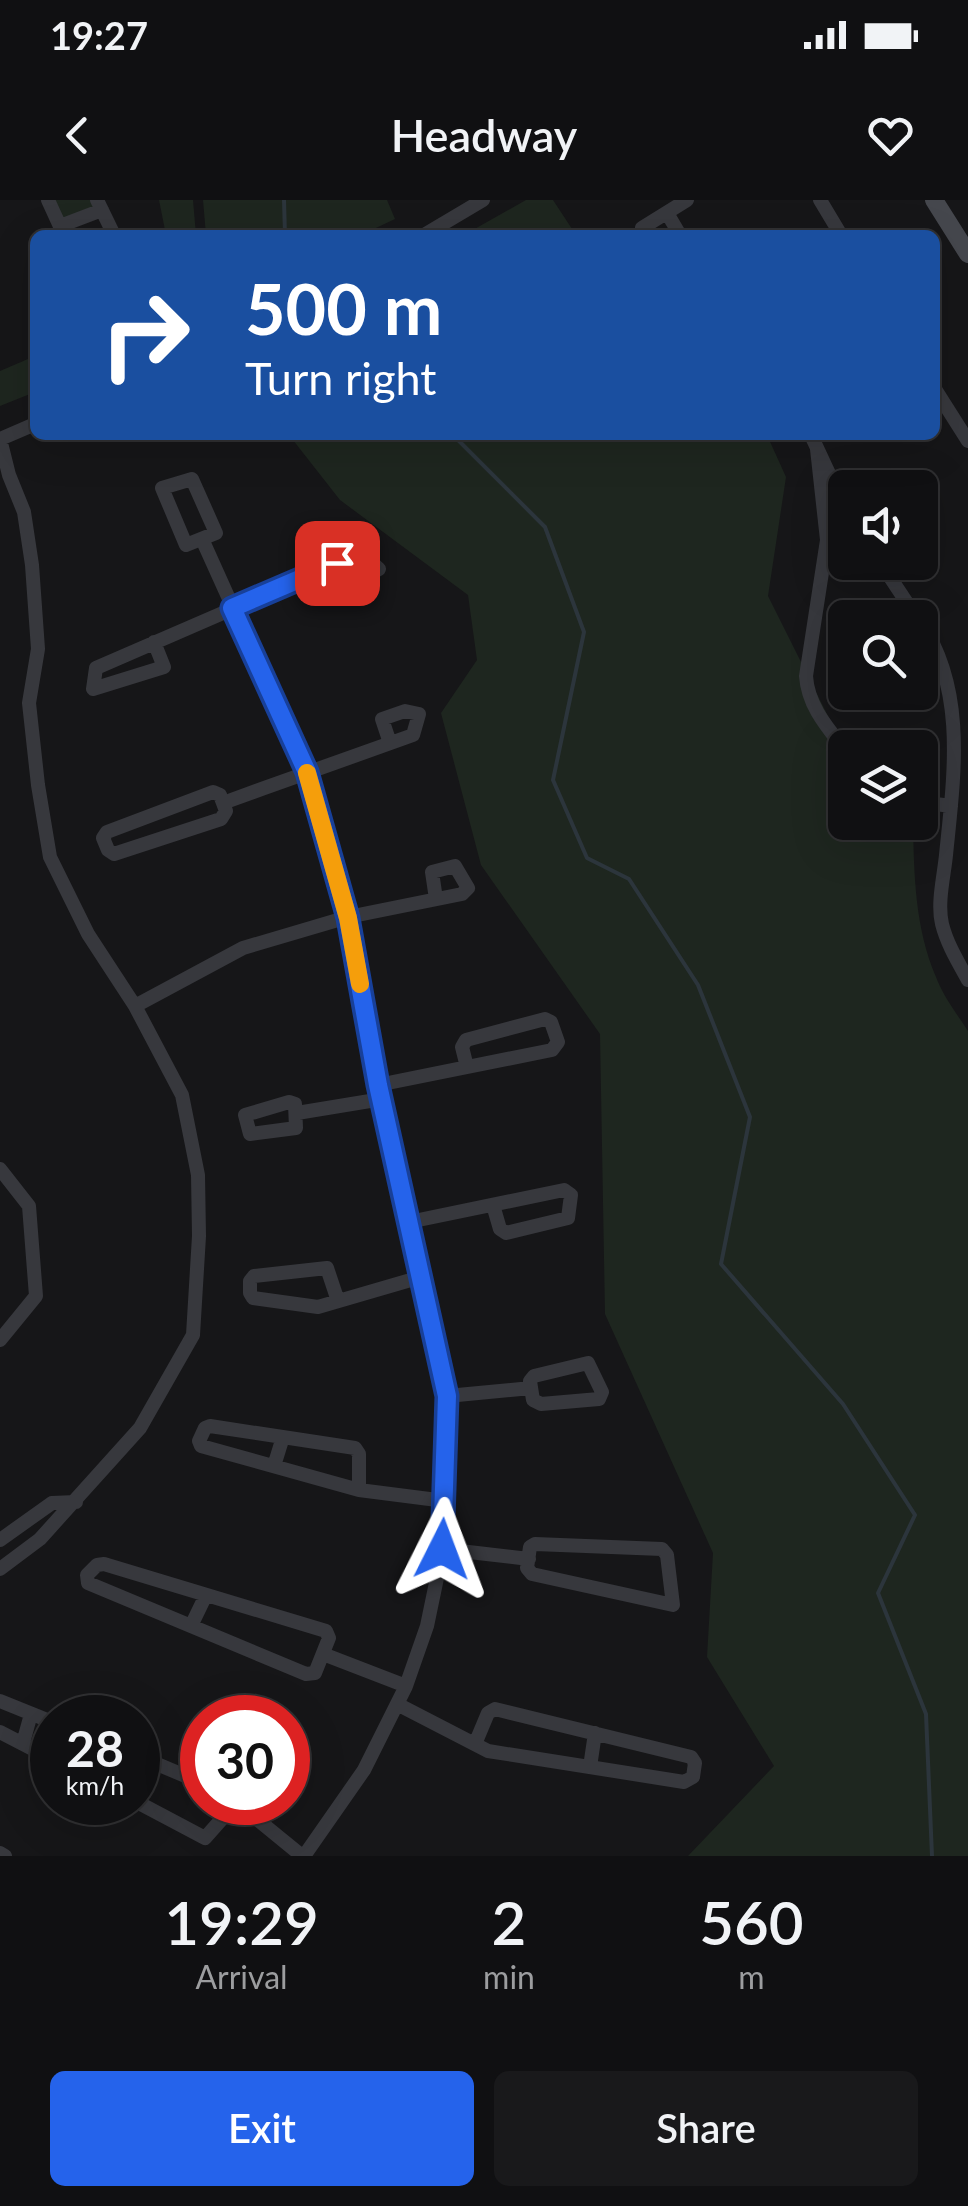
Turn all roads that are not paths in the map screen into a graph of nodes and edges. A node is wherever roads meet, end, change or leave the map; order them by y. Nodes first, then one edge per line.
1 (48, 200) edge
2 (483, 200) edge
3 (687, 200) edge
4 (820, 200) edge
5 (934, 200) edge
6 (99, 205) edge
7 (667, 212) junction
8 (62, 230) edge
9 (63, 230) edge
10 (112, 230) edge
11 (433, 230) edge
12 (642, 230) edge
13 (677, 230) edge
14 (838, 230) edge
15 (968, 254) edge
16 (940, 397) edge
17 (30, 426) edge
18 (968, 441) edge
19 (814, 442) edge
20 (828, 472) edge
21 (202, 539) junction
22 (827, 540) joint
23 (314, 573) dead end
24 (232, 608) junction
25 (154, 642) junction
26 (938, 652) edge
27 (829, 730) edge
28 (390, 743) dead end
29 (307, 772) junction
30 (223, 802) junction
31 (938, 804) edge
32 (951, 806) junction
33 (436, 899) dead end
34 (348, 918) junction
35 (968, 980) edge
36 (136, 1006) junction
37 (466, 1067) junction
38 (380, 1092) junction
39 (297, 1114) dead end
40 (0, 1169) edge
41 (493, 1204) junction
42 (409, 1222) junction
43 (421, 1277) junction
44 (338, 1301) junction
45 (0, 1340) edge
46 (531, 1388) junction
47 (447, 1396) junction
48 (282, 1437) junction
49 (274, 1466) junction
50 (359, 1490) junction
51 (446, 1501) junction
52 (76, 1502) junction
53 (0, 1540) edge
54 (442, 1549) junction
55 (528, 1559) junction
56 (0, 1568) edge
57 (206, 1594) junction
58 (191, 1626) junction
59 (322, 1654) junction
60 (406, 1686) junction
61 (0, 1701) edge
62 (397, 1704) junction
63 (30, 1714) edge
64 (30, 1718) edge
65 (0, 1732) edge
66 (595, 1733) junction
67 (23, 1744) junction
68 (475, 1744) junction
69 (30, 1748) edge
70 (590, 1767) junction
71 (180, 1825) edge
72 (217, 1825) edge
73 (268, 1825) edge
74 (310, 1854) edge

1 - 8 street
2 - 11 street
3 - 7 street
4 - 14 street
5 - 15 street
6 - 9 street
6 - 10 street
7 - 12 street
7 - 13 street
16 - 18 street
17 - 36 street
19 - 20 street
19 - 22 street
21 - 21 street
21 - 24 street
22 - 27 street
23 - 24 street
24 - 25 street
24 - 29 street
25 - 25 street
26 - 32 street
28 - 29 street
29 - 30 street
29 - 34 street
30 - 30 street
31 - 32 street
32 - 35 street
33 - 34 street
34 - 36 street
34 - 38 street
36 - 52 street
37 - 37 street
37 - 38 street
38 - 39 street
38 - 42 street
40 - 45 street
41 - 41 street
41 - 42 street
42 - 43 street
43 - 44 street
43 - 47 street
44 - 44 street
46 - 46 street
46 - 47 street
47 - 51 street
48 - 49 street
48 - 49 street
48 - 50 street
49 - 50 street
50 - 51 street
51 - 54 street
52 - 53 street
52 - 56 street
54 - 55 street
54 - 60 street
55 - 55 street
57 - 58 street
57 - 58 street
57 - 59 street
58 - 59 street
59 - 60 street
60 - 62 street
61 - 63 street
62 - 68 street
62 - 74 street
64 - 67 street
65 - 67 street
66 - 68 street
66 - 70 street
66 - 70 street
67 - 69 street
68 - 70 street
71 - 72 street
73 - 74 street

